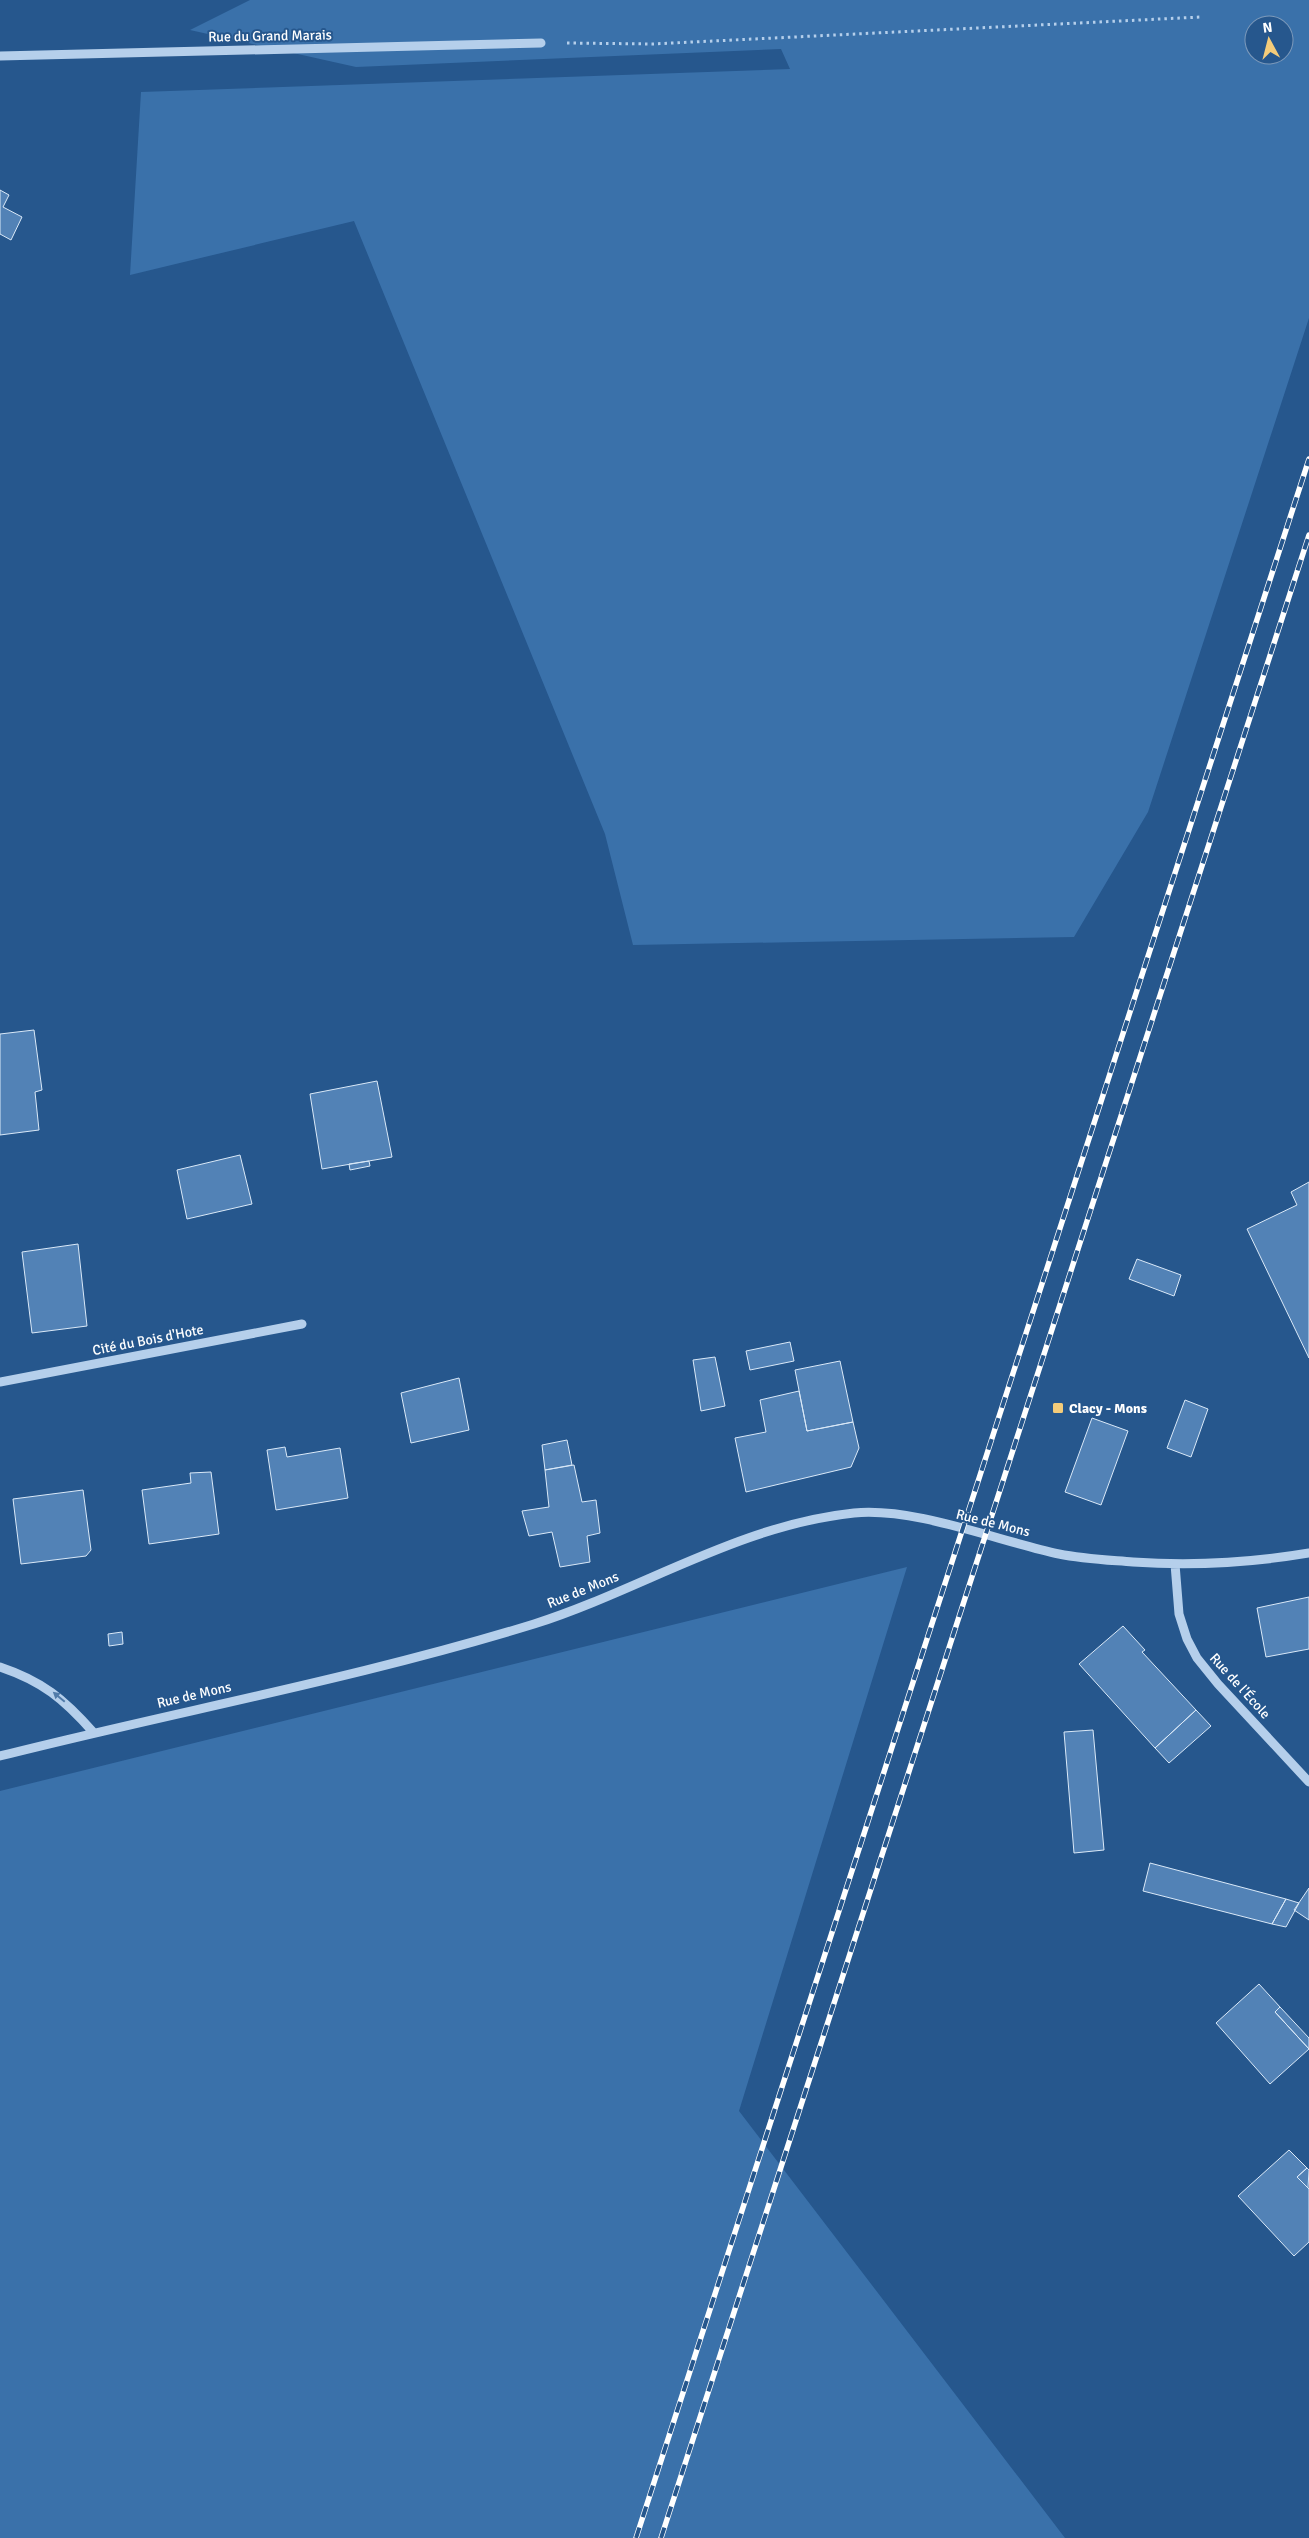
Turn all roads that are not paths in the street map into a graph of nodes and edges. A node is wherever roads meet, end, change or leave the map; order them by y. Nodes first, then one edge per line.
1 (541, 43) road end
2 (0, 56) edge
3 (302, 1324) dead end
4 (0, 1382) edge
5 (1309, 1552) edge
6 (1175, 1564) junction
7 (0, 1667) edge
8 (93, 1732) junction
9 (0, 1756) edge
10 (1309, 1782) edge

1 - 2 street, Rue du Grand Marais
3 - 4 street, Cité du Bois d'Hote
5 - 6 street, Rue de Mons
6 - 8 street, Rue de Mons
6 - 10 street, Rue de l'École
8 -> 7 street
8 - 9 street, Rue de Mons

